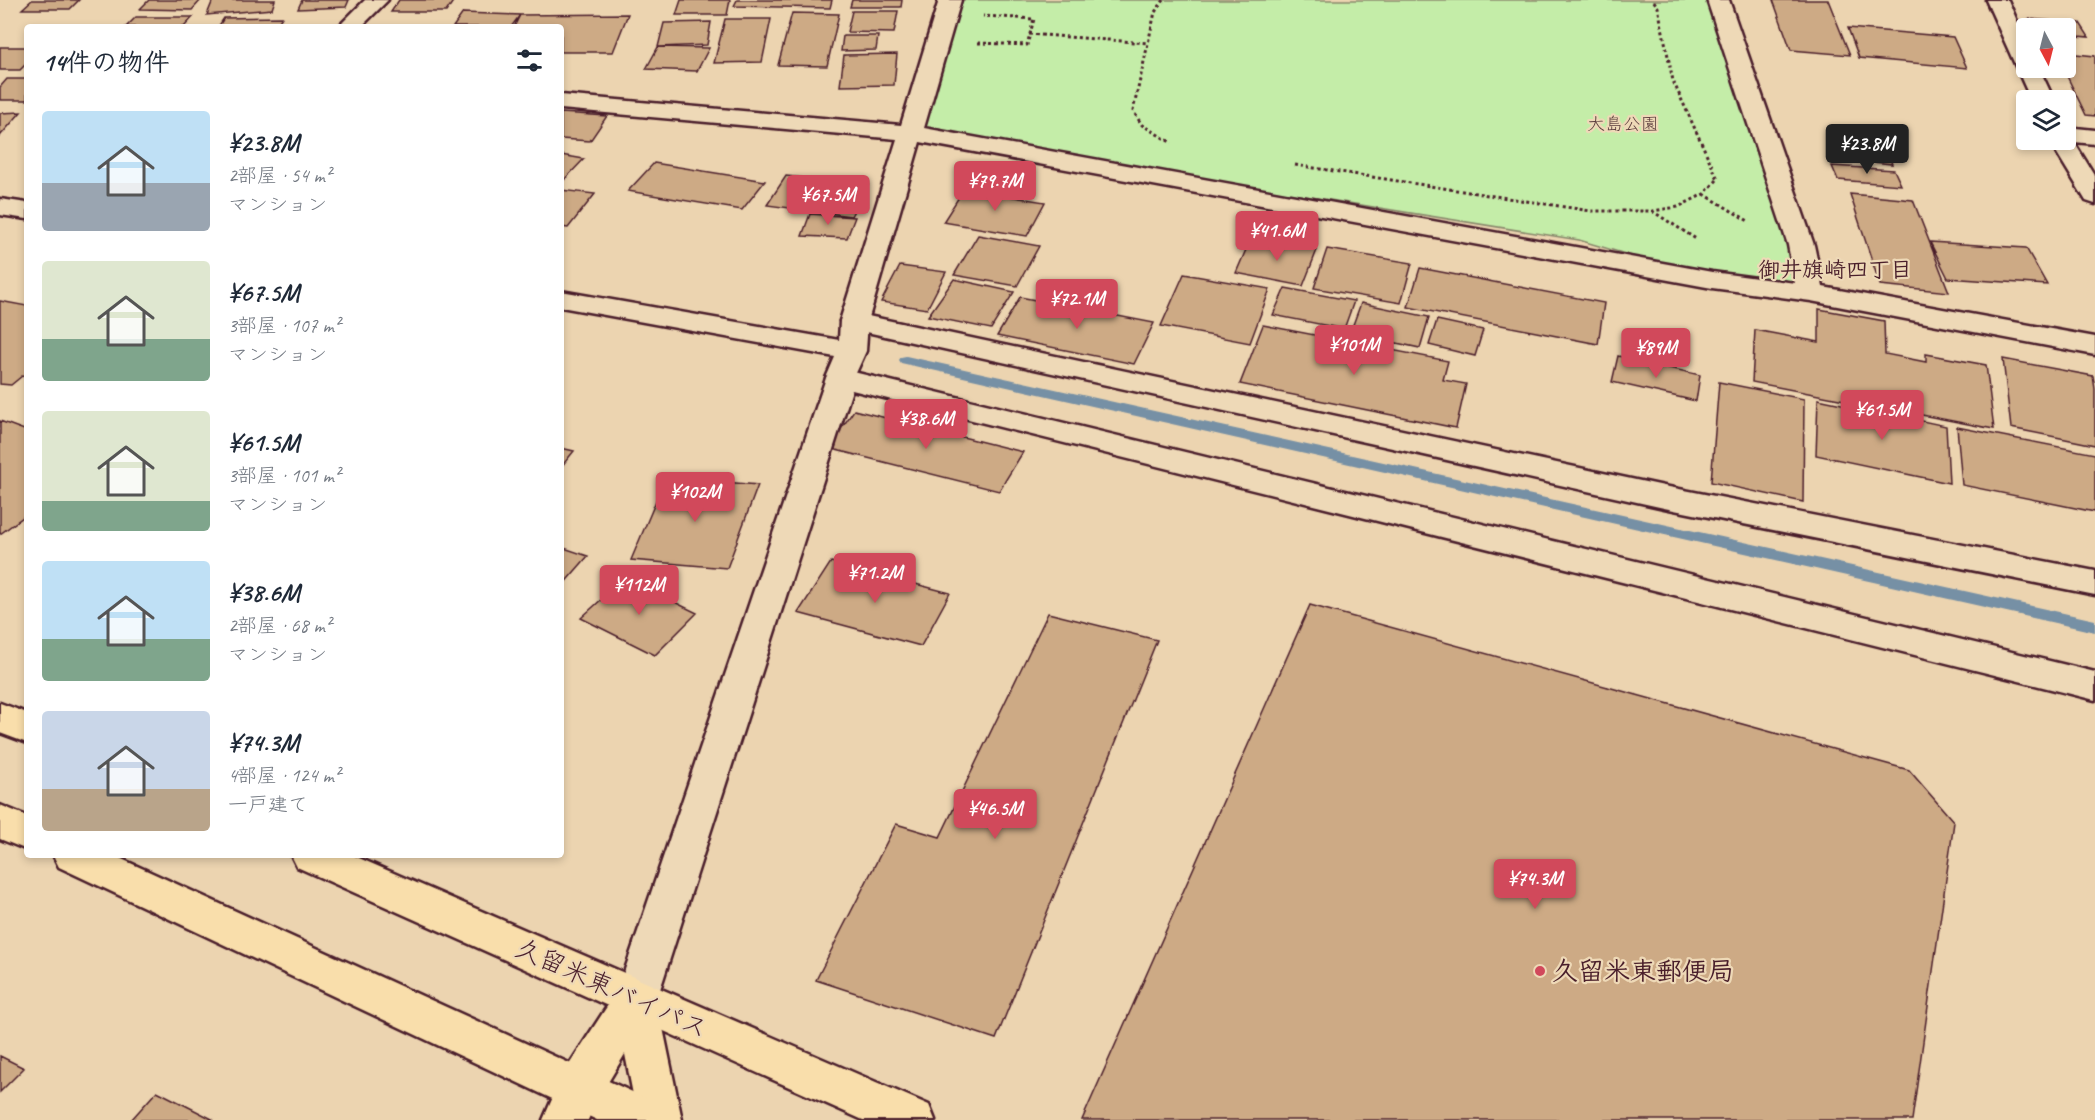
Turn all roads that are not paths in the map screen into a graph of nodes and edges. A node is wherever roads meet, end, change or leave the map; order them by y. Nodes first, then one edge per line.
1 (377, 0) edge
2 (950, 0) edge
3 (1719, 0) edge
4 (1997, 0) edge
5 (352, 24) edge
6 (2016, 42) edge
7 (564, 102) edge
8 (912, 133) junction
9 (2076, 135) edge
10 (2095, 137) edge
11 (2067, 150) edge
12 (2095, 196) edge
13 (0, 207) edge
14 (24, 211) edge
15 (1811, 293) junction
16 (564, 300) edge
17 (855, 321) junction
18 (2095, 346) edge
19 (847, 364) junction
20 (2095, 583) edge
21 (2095, 686) edge
22 (0, 717) edge
23 (24, 728) edge
24 (0, 821) edge
25 (24, 833) edge
26 (79, 858) edge
27 (318, 858) edge
28 (636, 999) junction
29 (572, 1105) edge
30 (645, 1120) edge
31 (660, 1120) edge
32 (913, 1120) edge

1 - 5 street
2 - 8 street
3 - 15 street
4 - 6 street
7 - 8 street
8 - 15 street
8 - 17 street
9 - 10 street
11 - 12 street
13 - 14 street
15 - 18 street
16 - 19 street
17 - 19 street
17 - 20 street
19 - 21 street
19 - 28 street
22 - 23 main road
24 - 25 main road
26 - 29 main road
27 - 28 main road, 久留米東バイパス
28 - 29 main road
28 - 31 main road
28 - 32 main road, 久留米東バイパス
29 - 30 main road

